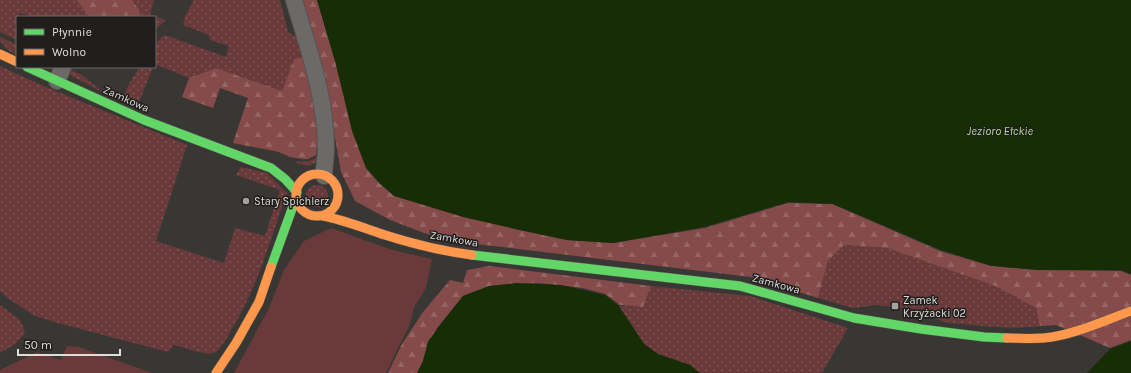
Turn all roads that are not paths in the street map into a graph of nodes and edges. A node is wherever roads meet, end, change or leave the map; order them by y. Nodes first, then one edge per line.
1 (294, 0) edge
2 (0, 54) edge
3 (16, 62) edge
4 (32, 68) edge
5 (60, 74) edge
6 (217, 148) junction
7 (269, 158) dead end
8 (298, 170) dead end
9 (318, 175) junction
10 (297, 195) junction
11 (312, 216) junction
12 (323, 216) junction
13 (363, 217) dead end
14 (303, 224) dead end
15 (290, 239) dead end
16 (410, 242) junction
17 (271, 270) junction
18 (1131, 311) edge
19 (216, 373) edge

1 - 9 street
2 - 3 street
4 - 5 street, Zamkowa
5 - 6 street, Zamkowa
6 - 7 street, Zamkowa
6 - 10 street, Zamkowa
8 - 9 street
9 - 10 street
9 - 12 street
10 - 11 street
10 - 17 street
11 - 12 street
11 - 14 street
12 - 16 street, Zamkowa
13 - 16 street, Zamkowa
15 - 17 street
16 - 18 street, Zamkowa
17 - 19 street

